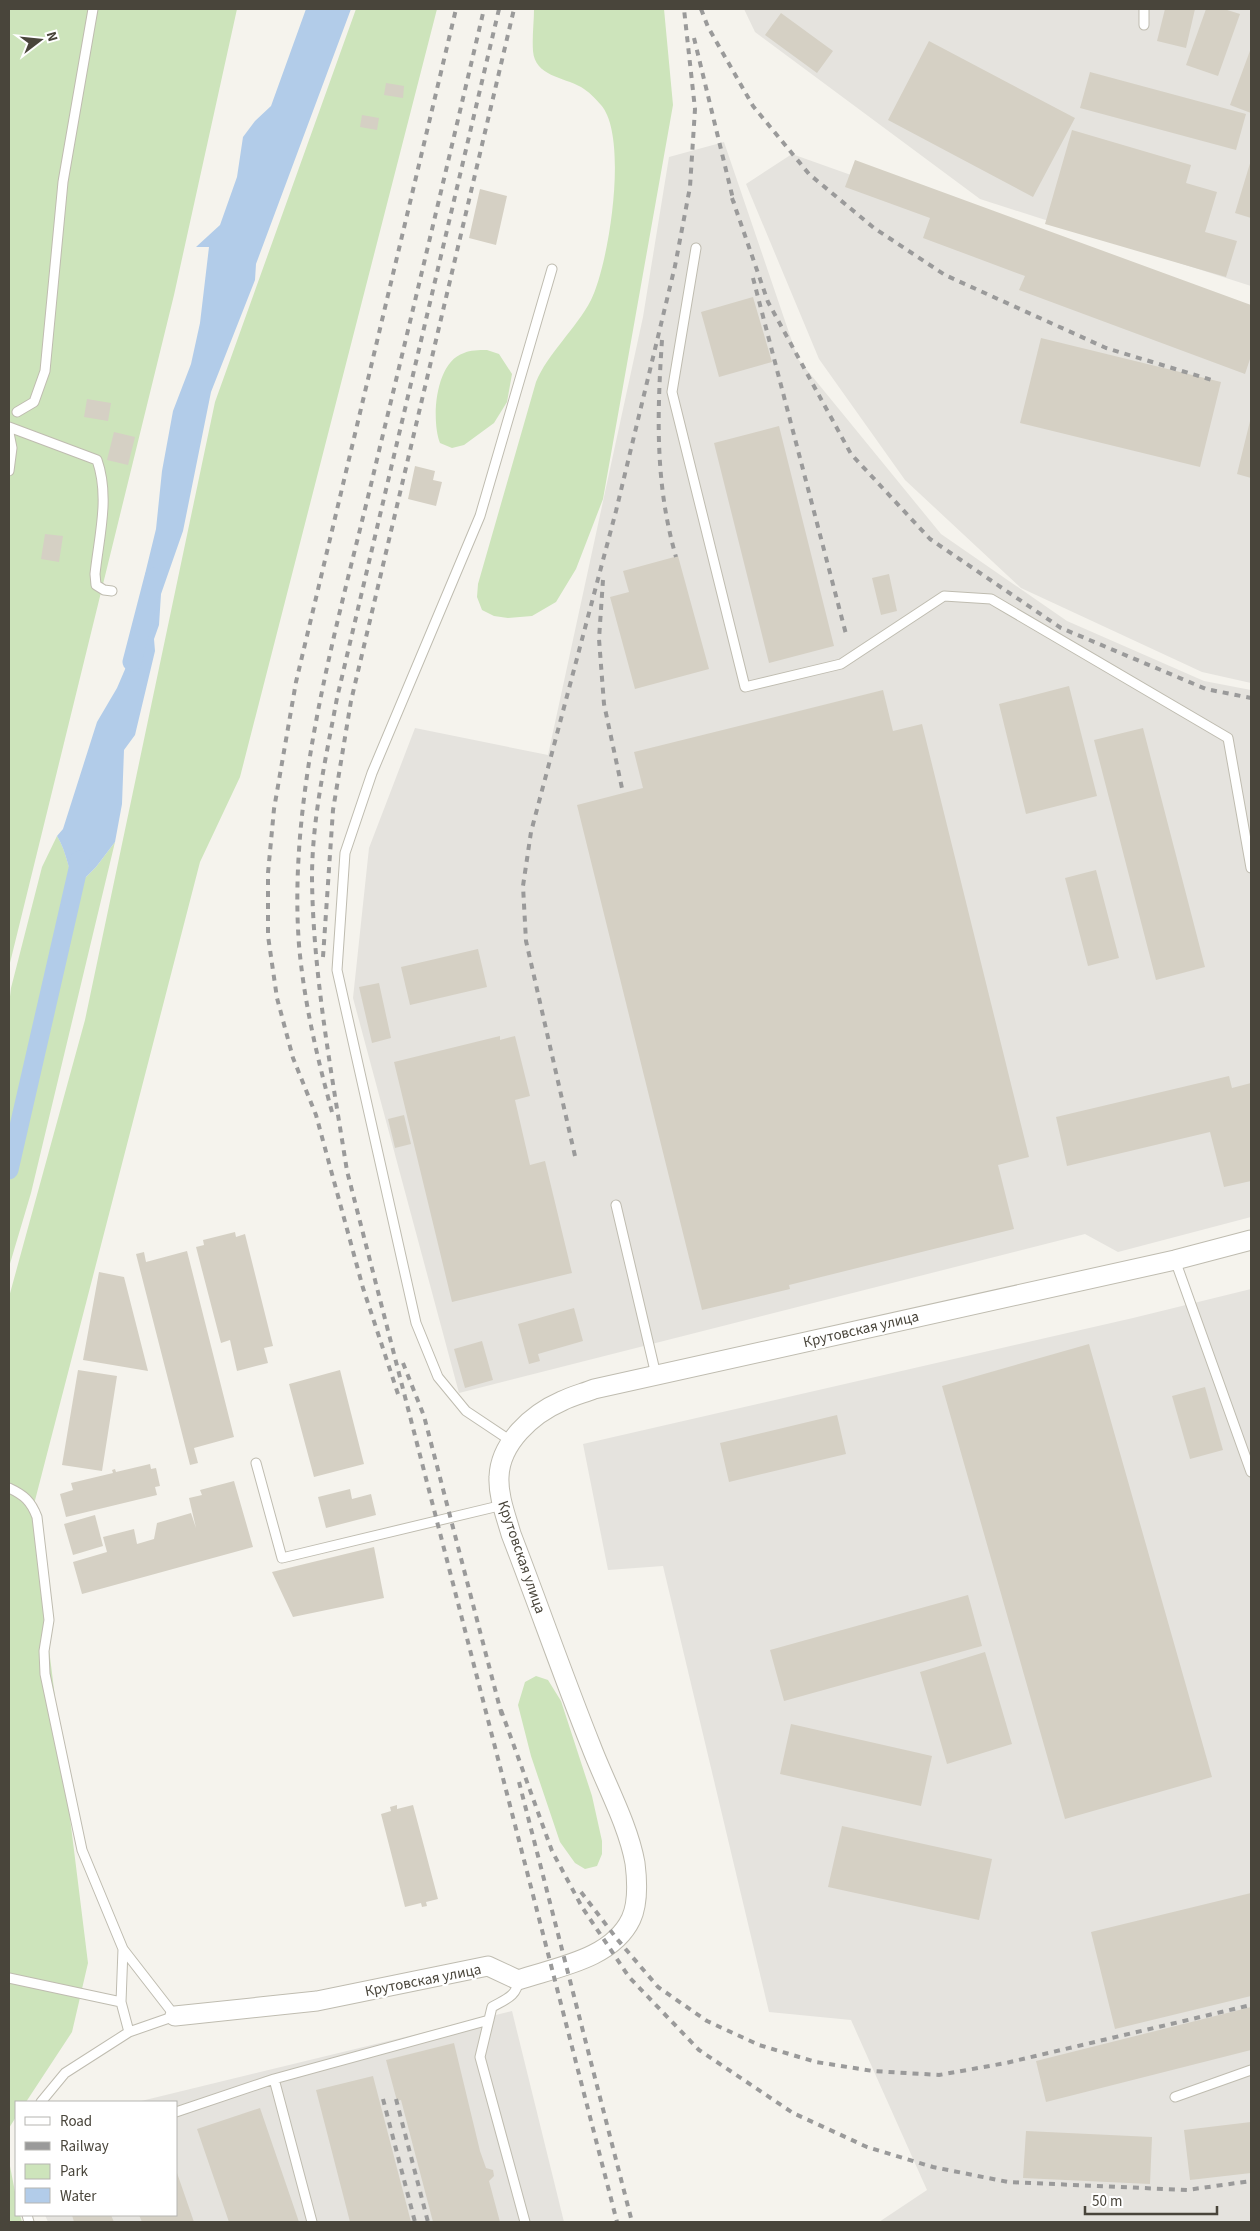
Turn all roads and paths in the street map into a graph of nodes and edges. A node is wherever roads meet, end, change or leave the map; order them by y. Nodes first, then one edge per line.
1 (93, 9) edge
2 (1144, 9) edge
3 (1144, 25) dead end
4 (696, 248) dead end
5 (552, 269) dead end
6 (17, 412) dead end
7 (9, 427) edge
8 (9, 433) edge
9 (9, 471) edge
10 (112, 591) dead end
11 (1251, 868) edge
12 (616, 1205) dead end
13 (1251, 1240) edge
14 (1175, 1260) junction
15 (656, 1375) junction
16 (511, 1441) junction
17 (256, 1463) dead end
18 (1251, 1472) edge
19 (9, 1488) edge
20 (502, 1505) junction
21 (123, 1949) junction
22 (9, 1978) edge
23 (518, 1980) junction
24 (121, 2002) junction
25 (175, 2016) junction
26 (489, 2020) junction
27 (129, 2032) junction
28 (1251, 2070) edge
29 (274, 2079) junction
30 (1175, 2097) dead end
31 (42, 2101) edge
32 (178, 2111) edge
33 (312, 2222) edge
34 (525, 2222) edge

1 - 6 lane
2 - 3 lane
4 - 11 lane
5 - 16 lane
7 - 10 lane
8 - 9 lane
12 - 15 lane
13 - 14 street, Крутовская улица
14 - 15 street, Крутовская улица
14 - 18 lane
15 - 16 street, Крутовская улица
16 - 20 street, Крутовская улица
17 - 20 lane
19 - 21 lane
20 - 23 street, Крутовская улица
21 - 24 lane
21 - 25 lane
22 - 24 lane
23 - 25 street, Крутовская улица
23 - 26 lane
24 - 27 lane
25 - 27 lane
26 - 29 lane
26 - 34 lane
27 - 31 lane
28 - 30 lane
29 - 32 lane
29 - 33 lane

